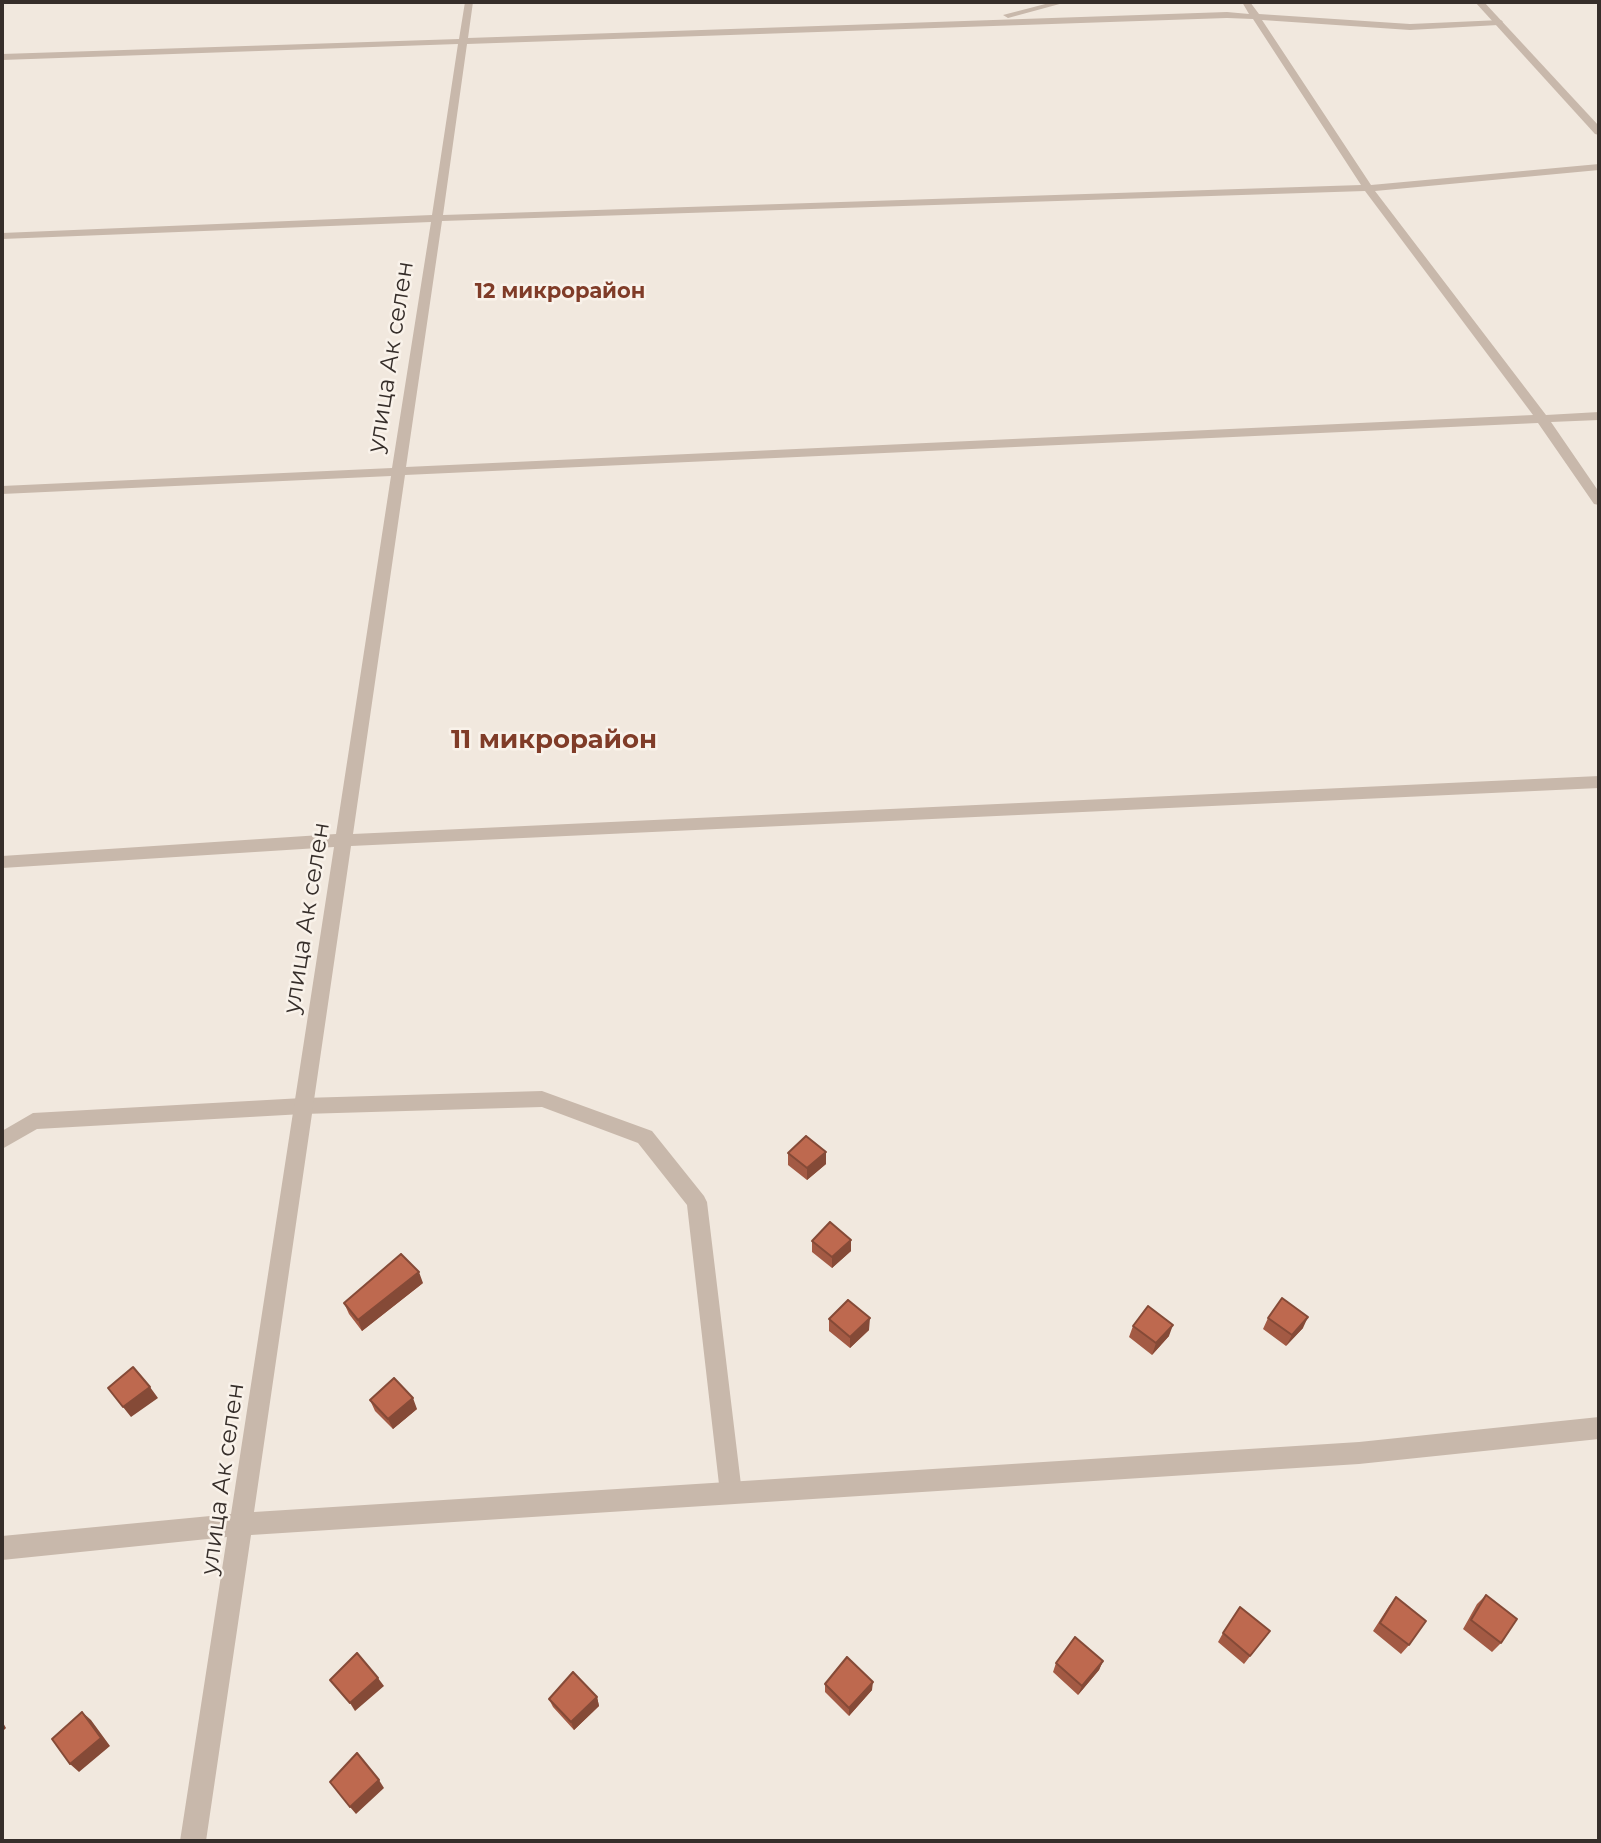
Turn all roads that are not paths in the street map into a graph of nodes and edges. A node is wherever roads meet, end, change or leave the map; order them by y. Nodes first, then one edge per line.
1 (469, 2) edge
2 (1063, 2) edge
3 (1246, 2) edge
4 (1479, 2) edge
5 (1254, 17) junction
6 (1498, 22) junction
7 (971, 24) junction
8 (463, 42) junction
9 (2, 57) edge
10 (1599, 132) edge
11 (1599, 167) edge
12 (1368, 188) junction
13 (436, 218) junction
14 (2, 236) edge
15 (1599, 416) edge
16 (1541, 417) junction
17 (398, 473) junction
18 (2, 489) edge
19 (1599, 501) edge
20 (1599, 782) edge
21 (343, 840) junction
22 (2, 862) edge
23 (303, 1106) junction
24 (2, 1141) edge
25 (1599, 1428) edge
26 (731, 1493) junction
27 (241, 1524) junction
28 (2, 1548) edge
29 (193, 1841) edge

1 - 8 street, улица Ак селен
2 - 7 street
3 - 5 street
4 - 6 street
5 - 6 street
5 - 7 street
5 - 12 street
6 - 10 street
7 - 8 street
8 - 9 street
8 - 13 street, улица Ак селен
11 - 12 street
12 - 13 street
12 - 16 street
13 - 14 street
13 - 17 street, улица Ак селен
15 - 16 street
16 - 17 street
16 - 19 street
17 - 18 street
17 - 21 street, улица Ак селен
20 - 21 street
21 - 22 street
21 - 23 street, улица Ак селен
23 - 24 street
23 - 26 street
23 - 27 street, улица Ак селен
25 - 26 street
26 - 27 street
27 - 28 street
27 - 29 street, улица Ак селен

